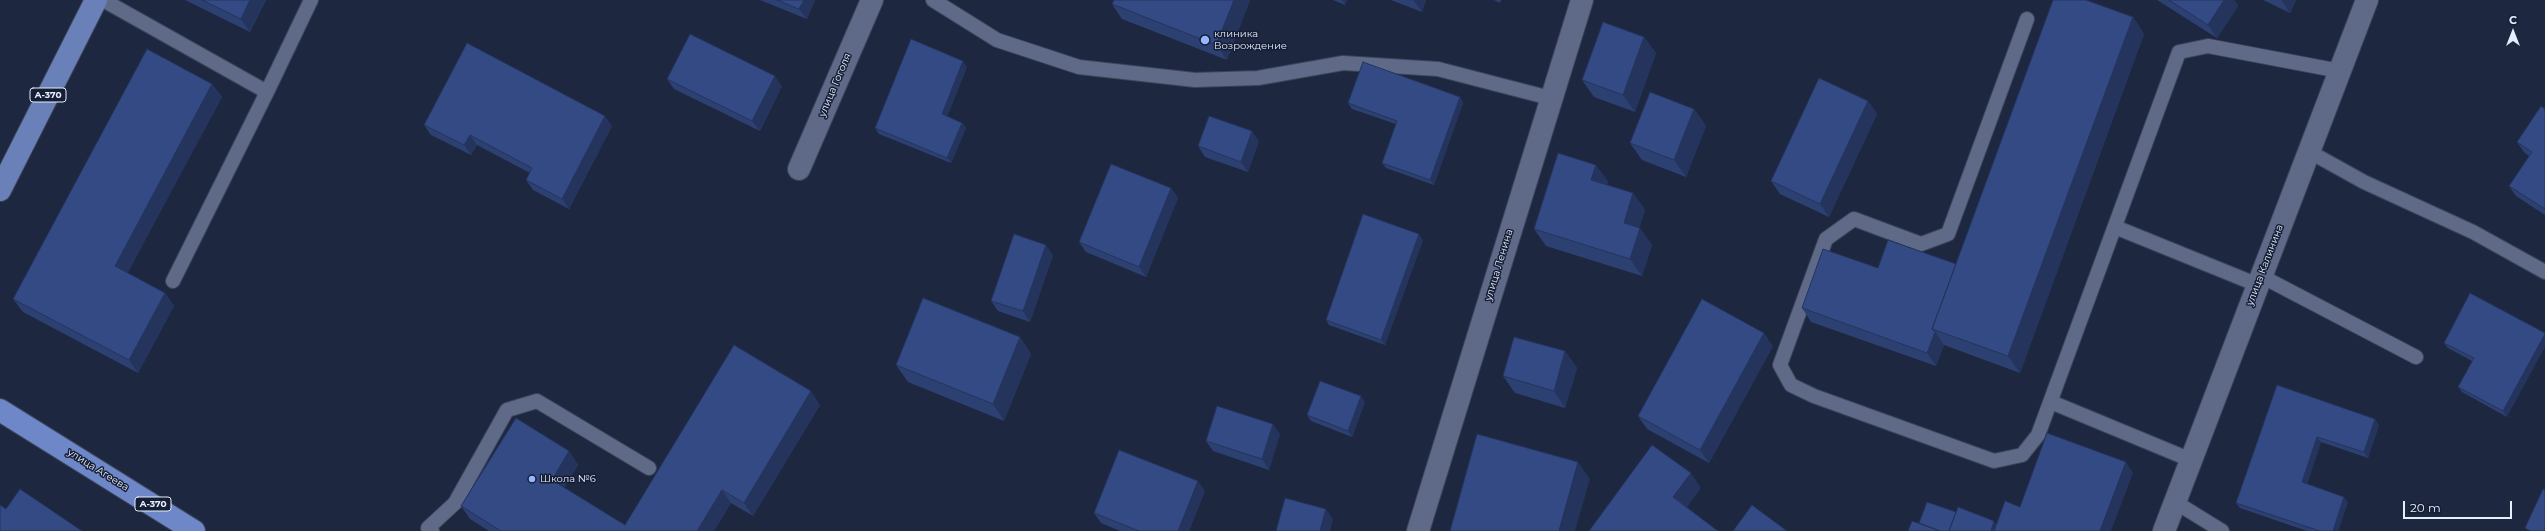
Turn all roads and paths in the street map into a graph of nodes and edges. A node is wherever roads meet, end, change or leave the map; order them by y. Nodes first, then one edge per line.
1 (96, 0) edge
2 (103, 0) edge
3 (311, 0) edge
4 (872, 0) edge
5 (933, 0) edge
6 (1582, 0) edge
7 (2367, 0) edge
8 (2027, 19) dead end
9 (2340, 71) junction
10 (266, 92) junction
11 (1550, 98) junction
12 (2310, 152) junction
13 (799, 169) dead end
14 (0, 190) edge
15 (2115, 227) junction
16 (2545, 272) edge
17 (2260, 280) junction
18 (173, 281) dead end
19 (2416, 357) dead end
20 (2051, 402) junction
21 (0, 410) edge
22 (2191, 460) junction
23 (649, 468) dead end
24 (2175, 502) junction
25 (194, 531) edge
26 (432, 531) edge
27 (1418, 531) edge
28 (2164, 531) edge
29 (2222, 531) edge

1 - 14 main road, А-370
2 - 10 lane
3 - 10 lane
4 - 13 street, улица Гоголя
5 - 11 lane
6 - 11 street, улица Ленина
7 - 9 street, улица Калинина
8 - 20 lane
9 - 12 street, улица Калинина
9 - 15 lane
10 - 18 lane
11 - 27 street, улица Ленина
12 - 16 lane
12 - 17 street, улица Калинина
15 - 17 lane
15 - 20 lane
17 - 19 lane
17 - 22 street, улица Калинина
20 - 22 lane
21 - 25 highway, улица Агеева / А-370
22 - 24 street, улица Калинина
23 - 26 lane
24 - 28 street, улица Калинина
24 - 29 lane

